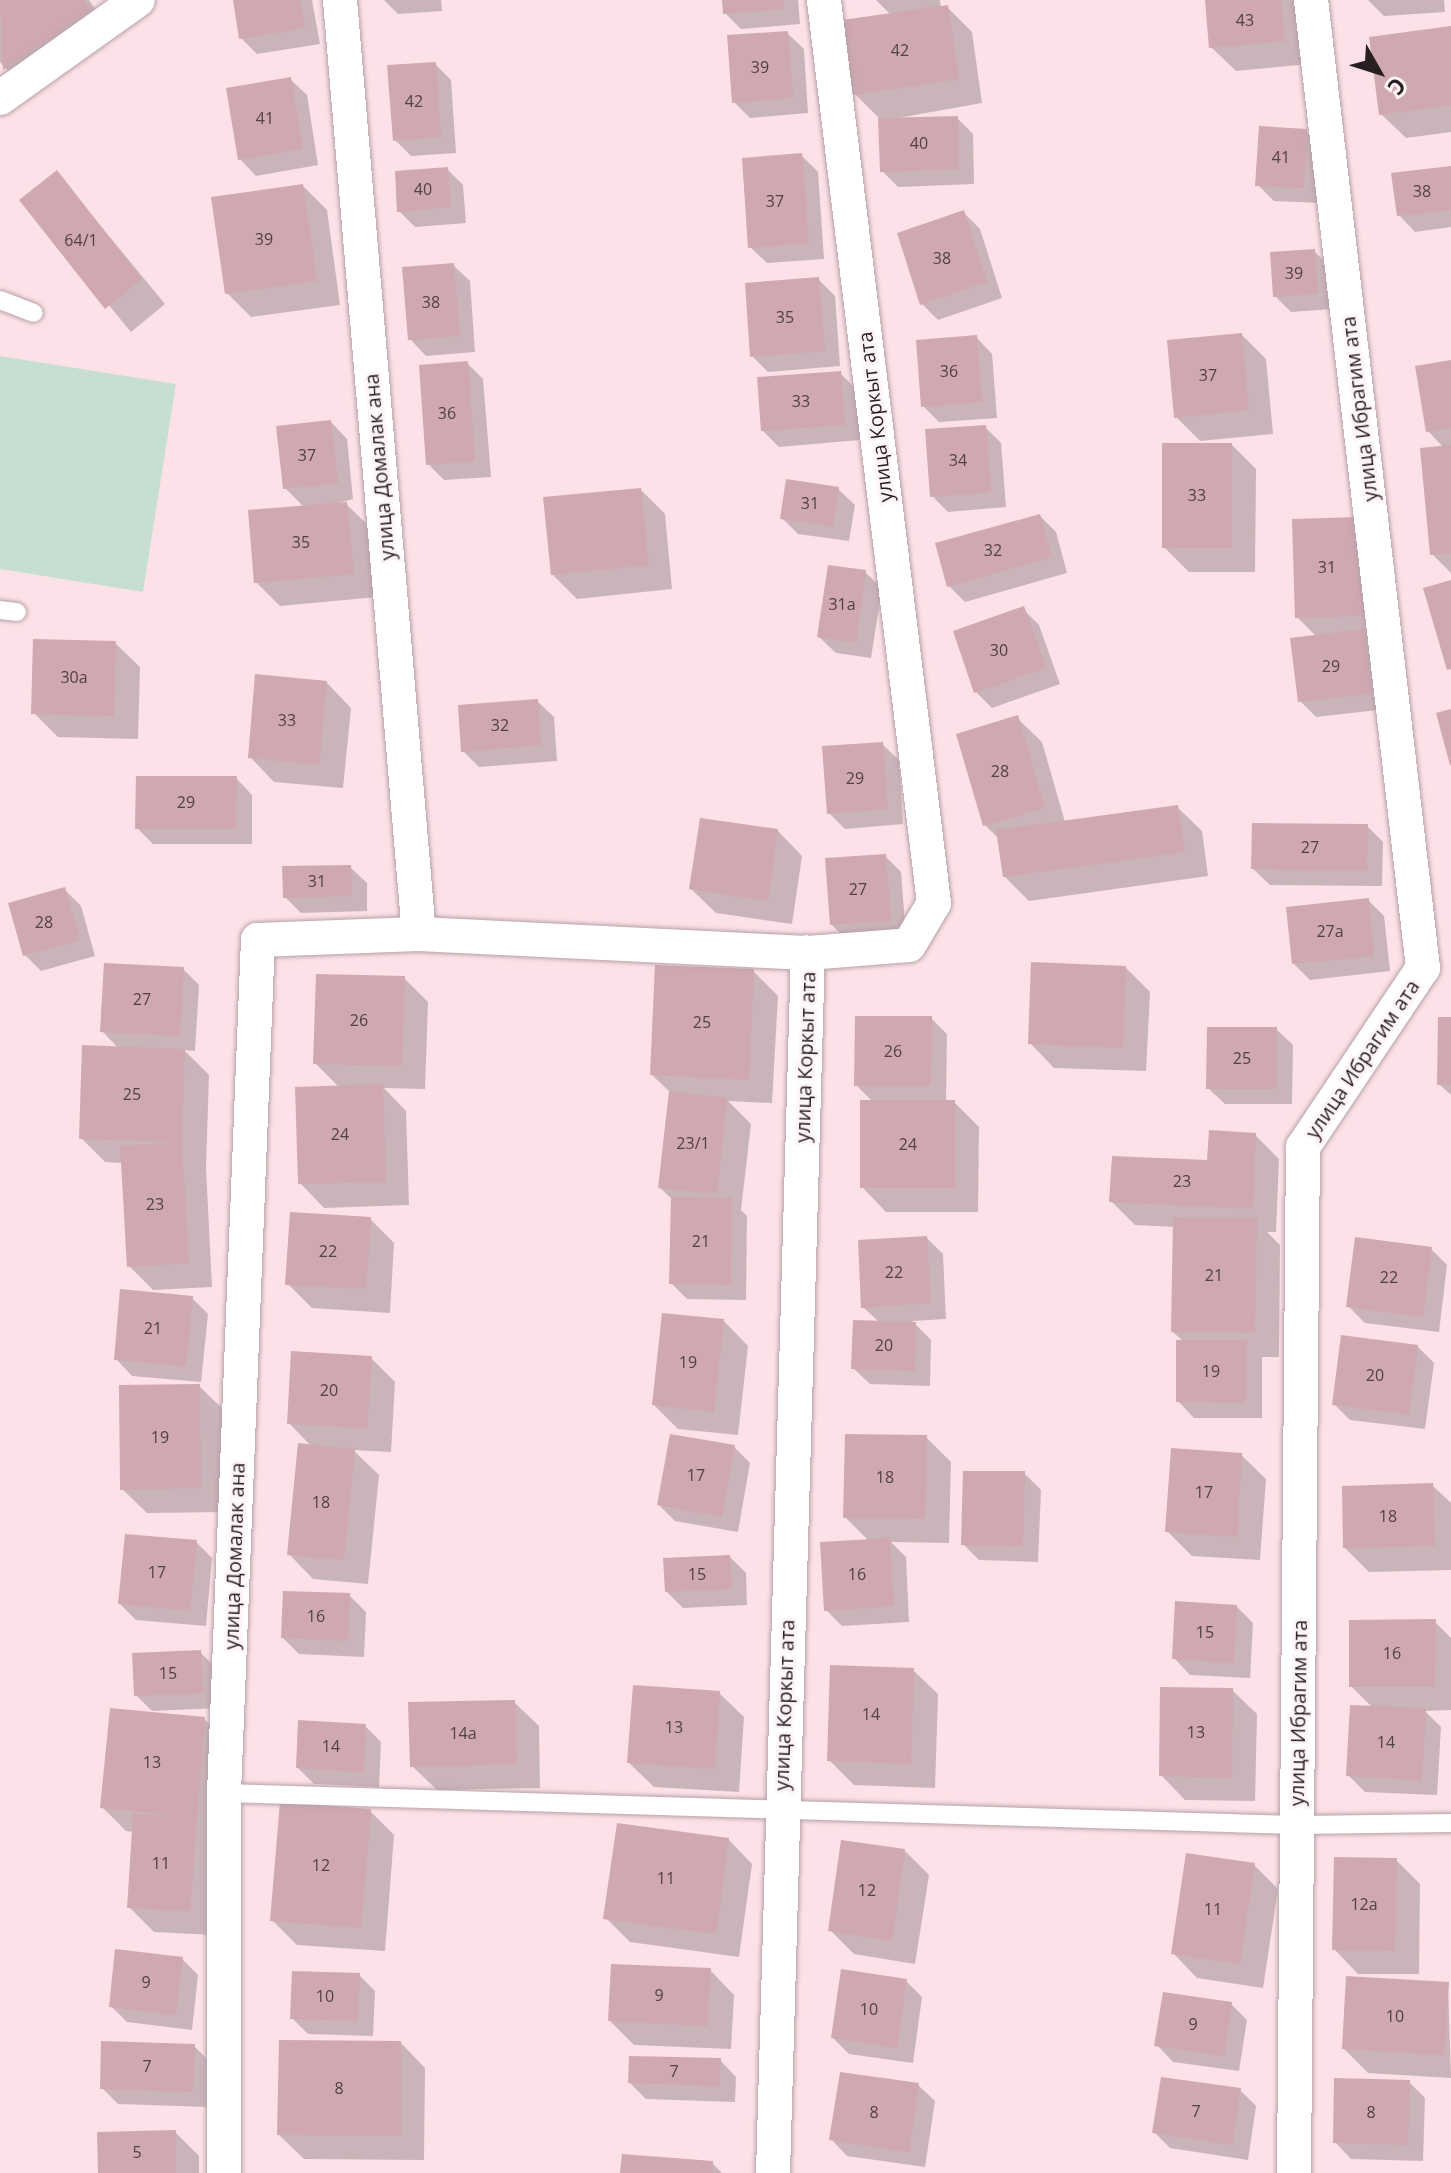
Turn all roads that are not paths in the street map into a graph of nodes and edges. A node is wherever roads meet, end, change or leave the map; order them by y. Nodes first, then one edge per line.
1 (138, 0) edge
2 (340, 0) edge
3 (824, 0) edge
4 (1311, 0) edge
5 (0, 98) edge
6 (0, 300) edge
7 (34, 313) dead end
8 (419, 934) junction
9 (808, 953) junction
10 (224, 1793) junction
11 (780, 1810) junction
12 (1451, 1823) edge
13 (1297, 1825) junction
14 (224, 2173) edge
15 (773, 2173) edge
16 (1294, 2173) edge

1 - 5 street
2 - 8 street, улица Домалак ана
3 - 9 street, улица Коркыт ата
4 - 13 street, улица Ибрагим ата
6 - 7 lane
8 - 9 street
8 - 10 street, улица Домалак ана
9 - 11 street, улица Коркыт ата
10 - 11 lane
10 - 14 street, улица Домалак ана
11 - 13 lane
11 - 15 street, улица Коркыт ата
12 - 13 lane
13 - 16 street, улица Ибрагим ата

